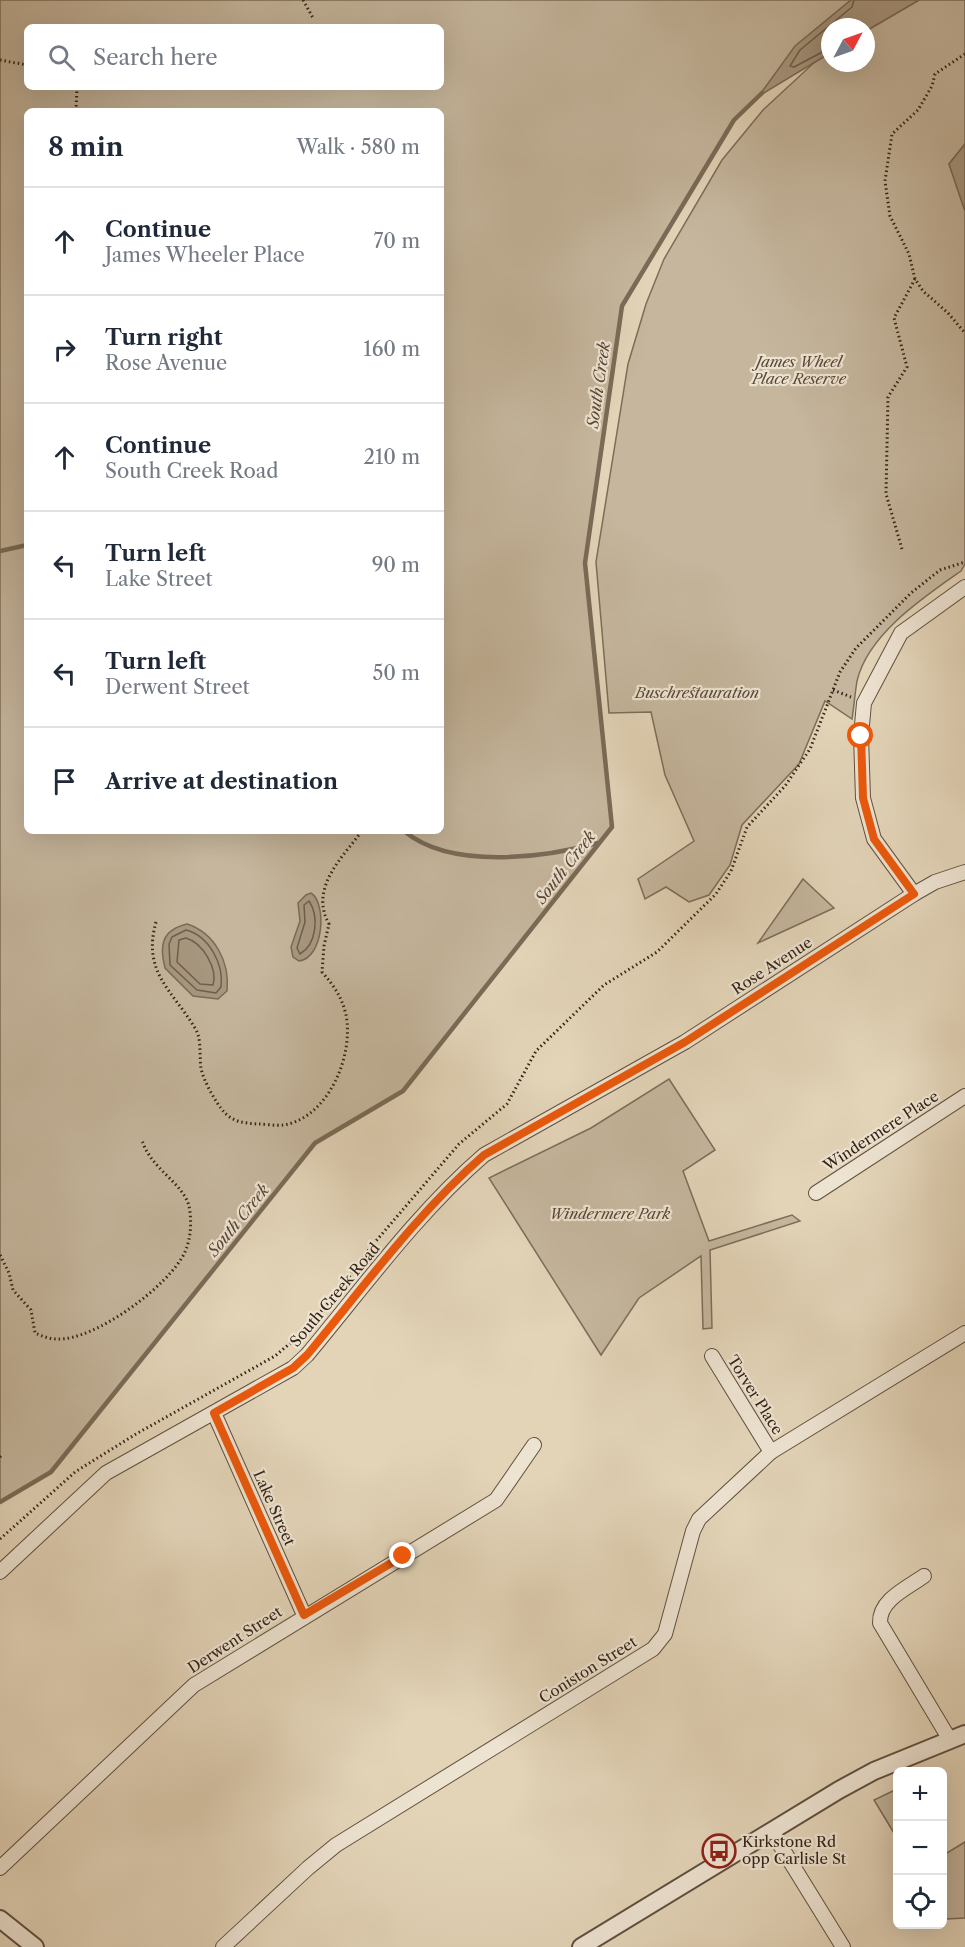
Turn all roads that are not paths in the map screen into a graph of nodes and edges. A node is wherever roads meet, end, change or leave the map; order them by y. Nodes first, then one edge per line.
1 (965, 587) edge
2 (965, 872) edge
3 (914, 894) junction
4 (598, 1090) joint
5 (965, 1096) edge
6 (816, 1193) dead end
7 (965, 1333) edge
8 (712, 1356) dead end
9 (214, 1413) junction
10 (534, 1445) dead end
11 (771, 1452) junction
12 (0, 1572) edge
13 (924, 1576) dead end
14 (304, 1615) junction
15 (957, 1737) edge
16 (772, 1832) junction
17 (0, 1868) edge
18 (0, 1919) edge
19 (601, 1941) edge
20 (35, 1947) edge
21 (223, 1947) edge
22 (581, 1947) edge
23 (843, 1947) edge

1 - 3 street
2 - 3 street, Rose Avenue
3 - 4 street, Rose Avenue
4 - 9 street, South Creek Road
5 - 6 street, Windermere Place
7 - 11 street, Coniston Street
8 - 11 street, Torver Place
9 - 12 street, South Creek Road
9 - 14 street, Lake Street
10 - 14 street, Derwent Street
11 - 21 street, Coniston Street
13 - 15 street
14 - 17 street, Derwent Street
15 - 16 street
16 - 19 street
16 - 23 street
18 - 20 street
19 - 22 street

